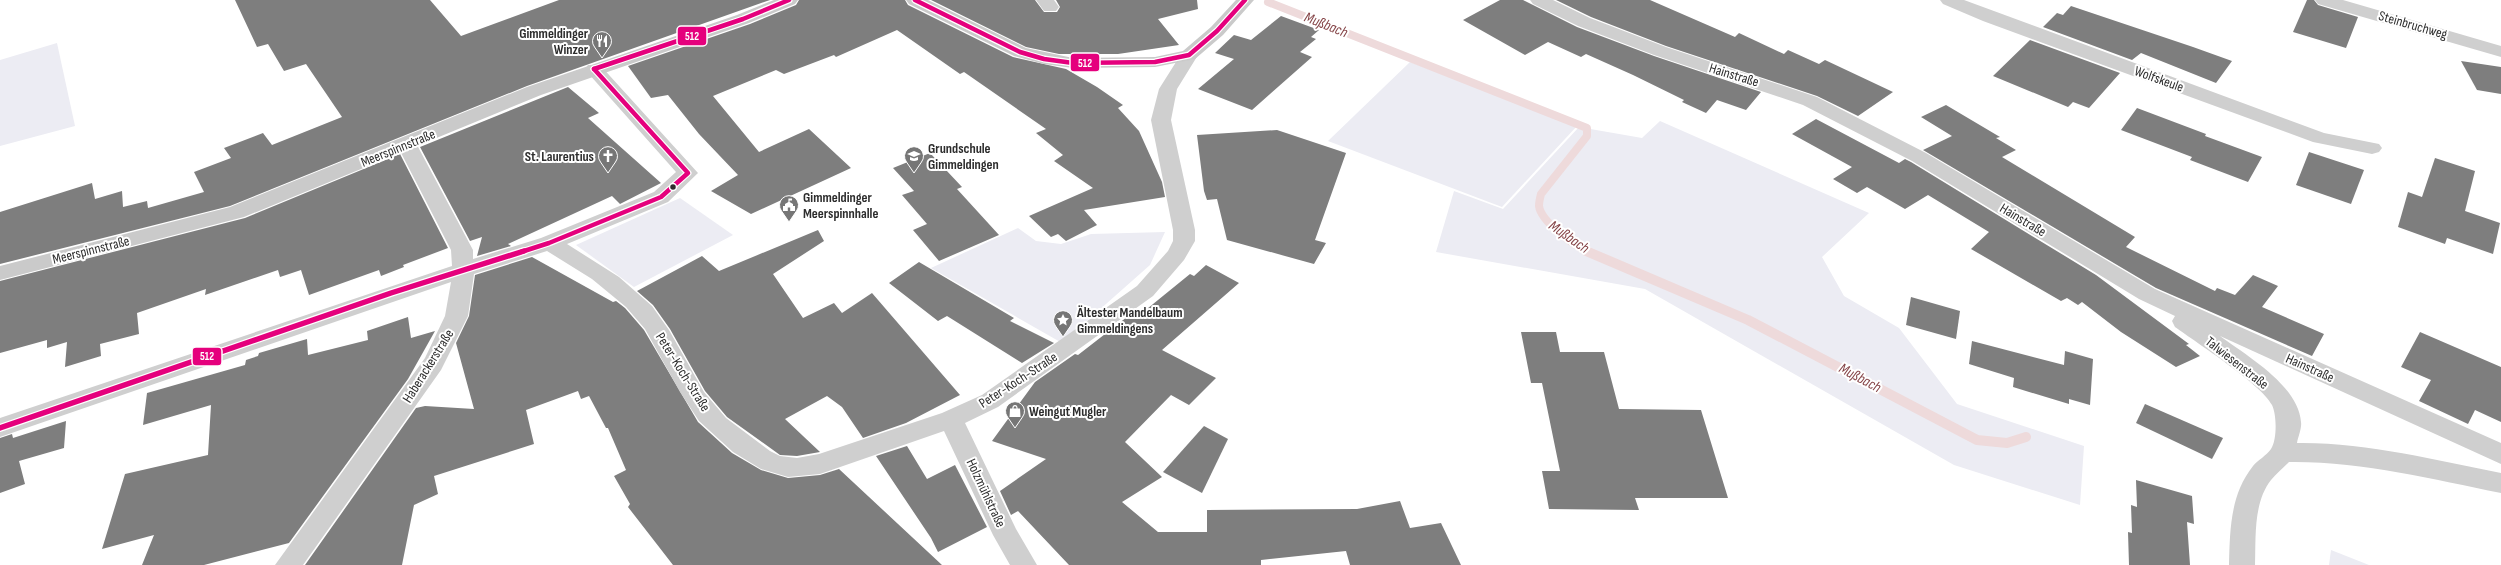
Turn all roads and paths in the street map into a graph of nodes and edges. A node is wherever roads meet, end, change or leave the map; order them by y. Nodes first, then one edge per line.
1 (789, 0) edge
2 (915, 0) edge
3 (1245, 0) edge
4 (1539, 0) edge
5 (1950, 0) edge
6 (2324, 0) edge
7 (2501, 52) edge
8 (1189, 55) junction
9 (594, 70) junction
10 (407, 145) junction
11 (2372, 148) dead end
12 (549, 243) junction
13 (463, 270) junction
14 (0, 273) edge
15 (2147, 294) junction
16 (951, 419) junction
17 (0, 428) edge
18 (2283, 453) junction
19 (2501, 454) edge
20 (2501, 483) edge
21 (288, 565) edge
22 (1024, 565) edge
23 (2242, 565) edge

1 - 9 street, Meerspinnstraße
2 - 8 street
3 - 8 street, Peter-Koch-Straße
4 - 15 street, Hainstraße
5 - 11 street, Wolfskeule
6 - 7 street, Steinbruchweg
8 - 16 street, Peter-Koch-Straße
9 - 10 street, Meerspinnstraße
9 - 12 street
10 - 13 street, Haberackerstraße
10 - 14 street, Meerspinnstraße
12 - 13 street
12 - 16 street, Peter-Koch-Straße
13 - 17 street
13 - 21 street, Haberackerstraße
15 - 18 street, Talwiesenstraße
15 - 19 street, Hainstraße
16 - 22 street, Holzmühlstraße
18 - 20 street
18 - 23 street

